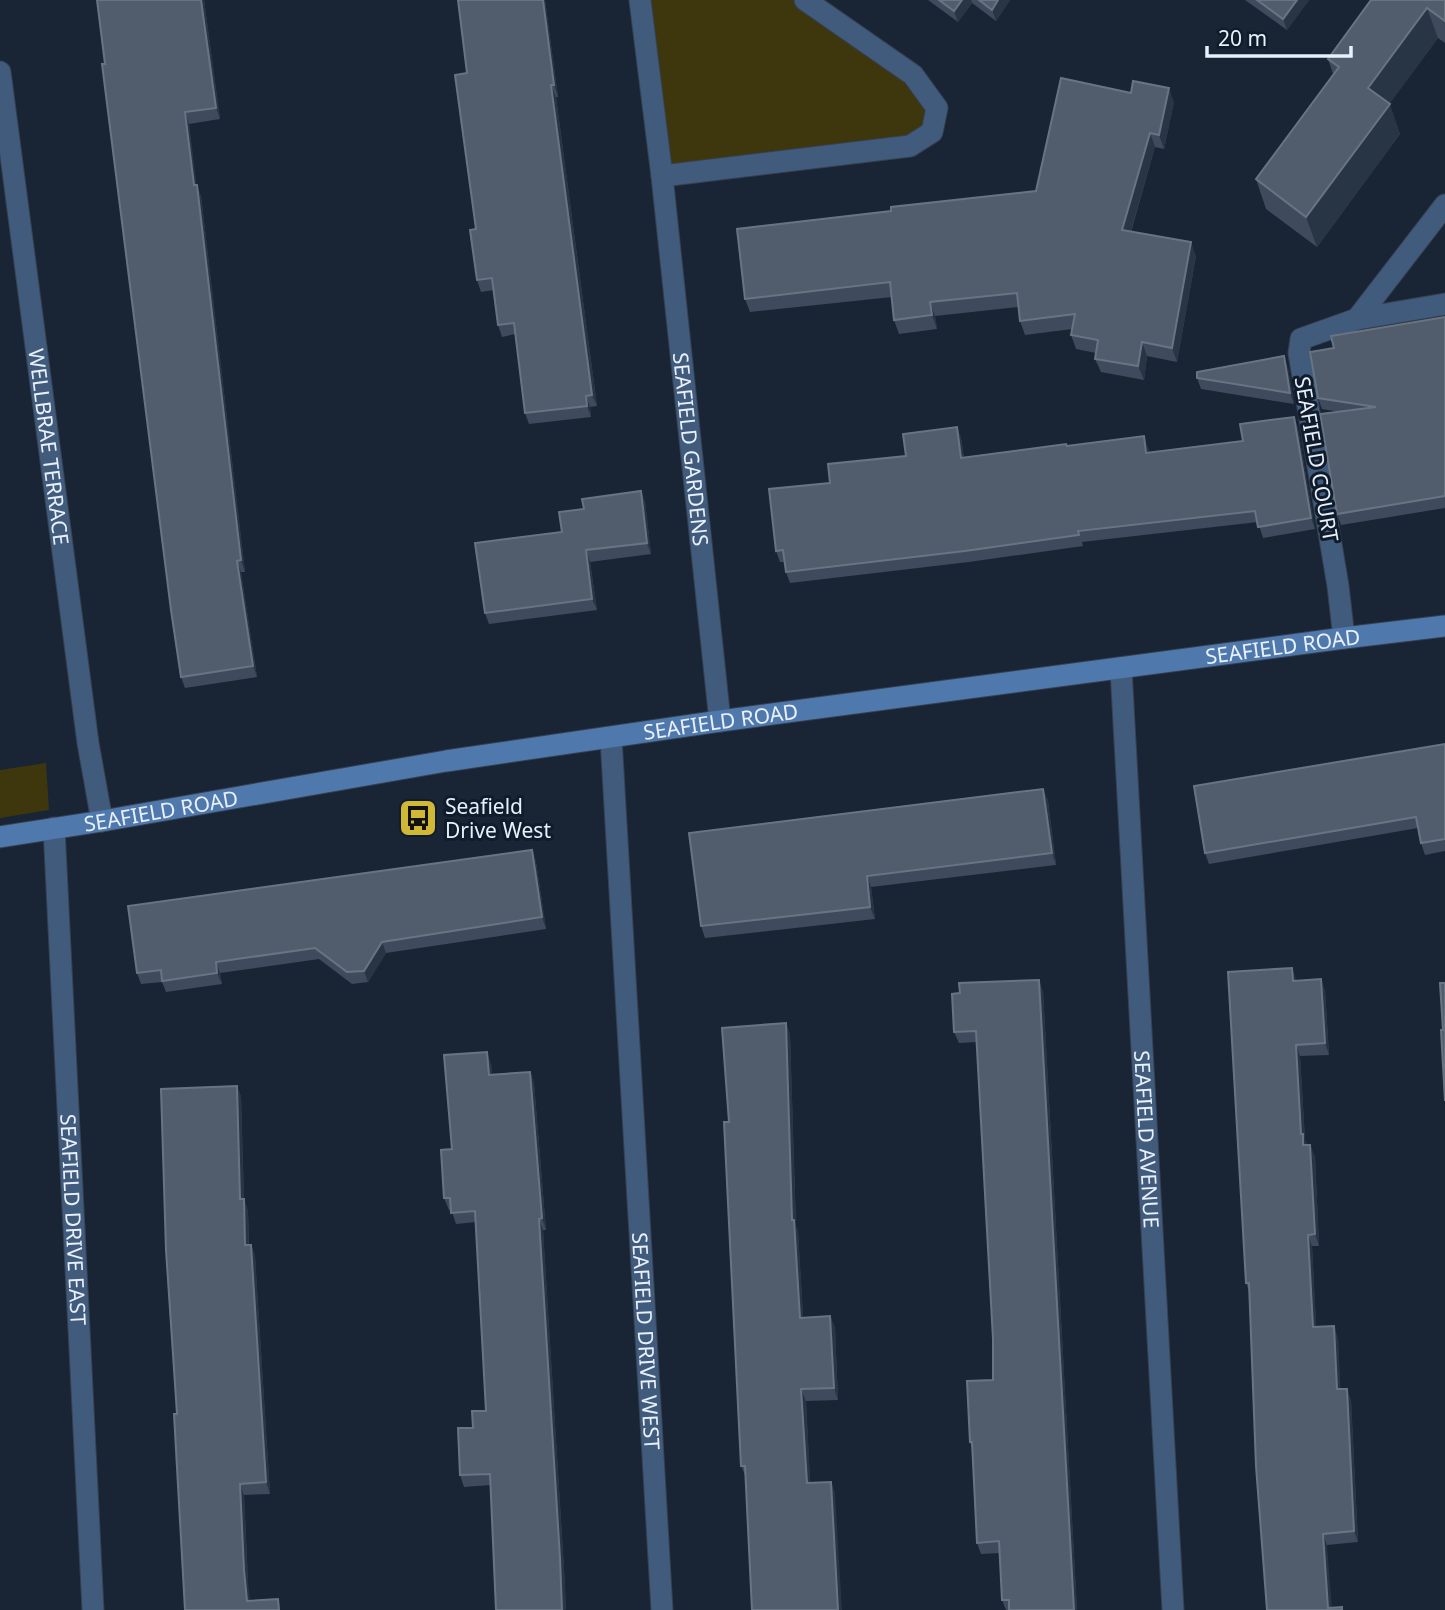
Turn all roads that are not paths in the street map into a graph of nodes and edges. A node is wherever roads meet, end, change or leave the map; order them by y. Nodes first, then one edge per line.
1 (640, 0) edge
2 (805, 0) edge
3 (0, 72) edge
4 (662, 176) junction
5 (1445, 205) edge
6 (1445, 303) edge
7 (1357, 319) junction
8 (1445, 626) edge
9 (1344, 638) junction
10 (1121, 668) junction
11 (720, 721) junction
12 (611, 738) junction
13 (102, 821) junction
14 (54, 828) junction
15 (0, 837) edge
16 (93, 1610) edge
17 (662, 1610) edge
18 (1174, 1610) edge

1 - 4 street, SEAFIELD GARDENS
2 - 4 street
3 - 13 street, WELLBRAE TERRACE
4 - 11 street, SEAFIELD GARDENS
5 - 7 street
6 - 7 street, SEAFIELD COURT
7 - 9 street, SEAFIELD COURT
8 - 9 street, SEAFIELD ROAD
9 - 10 street, SEAFIELD ROAD
10 - 11 street, SEAFIELD ROAD
10 - 18 street, SEAFIELD AVENUE
11 - 12 street, SEAFIELD ROAD
12 - 13 street, SEAFIELD ROAD
12 - 17 street, SEAFIELD DRIVE WEST
13 - 14 street, SEAFIELD ROAD
14 - 15 street, SEAFIELD ROAD
14 - 16 street, SEAFIELD DRIVE EAST

